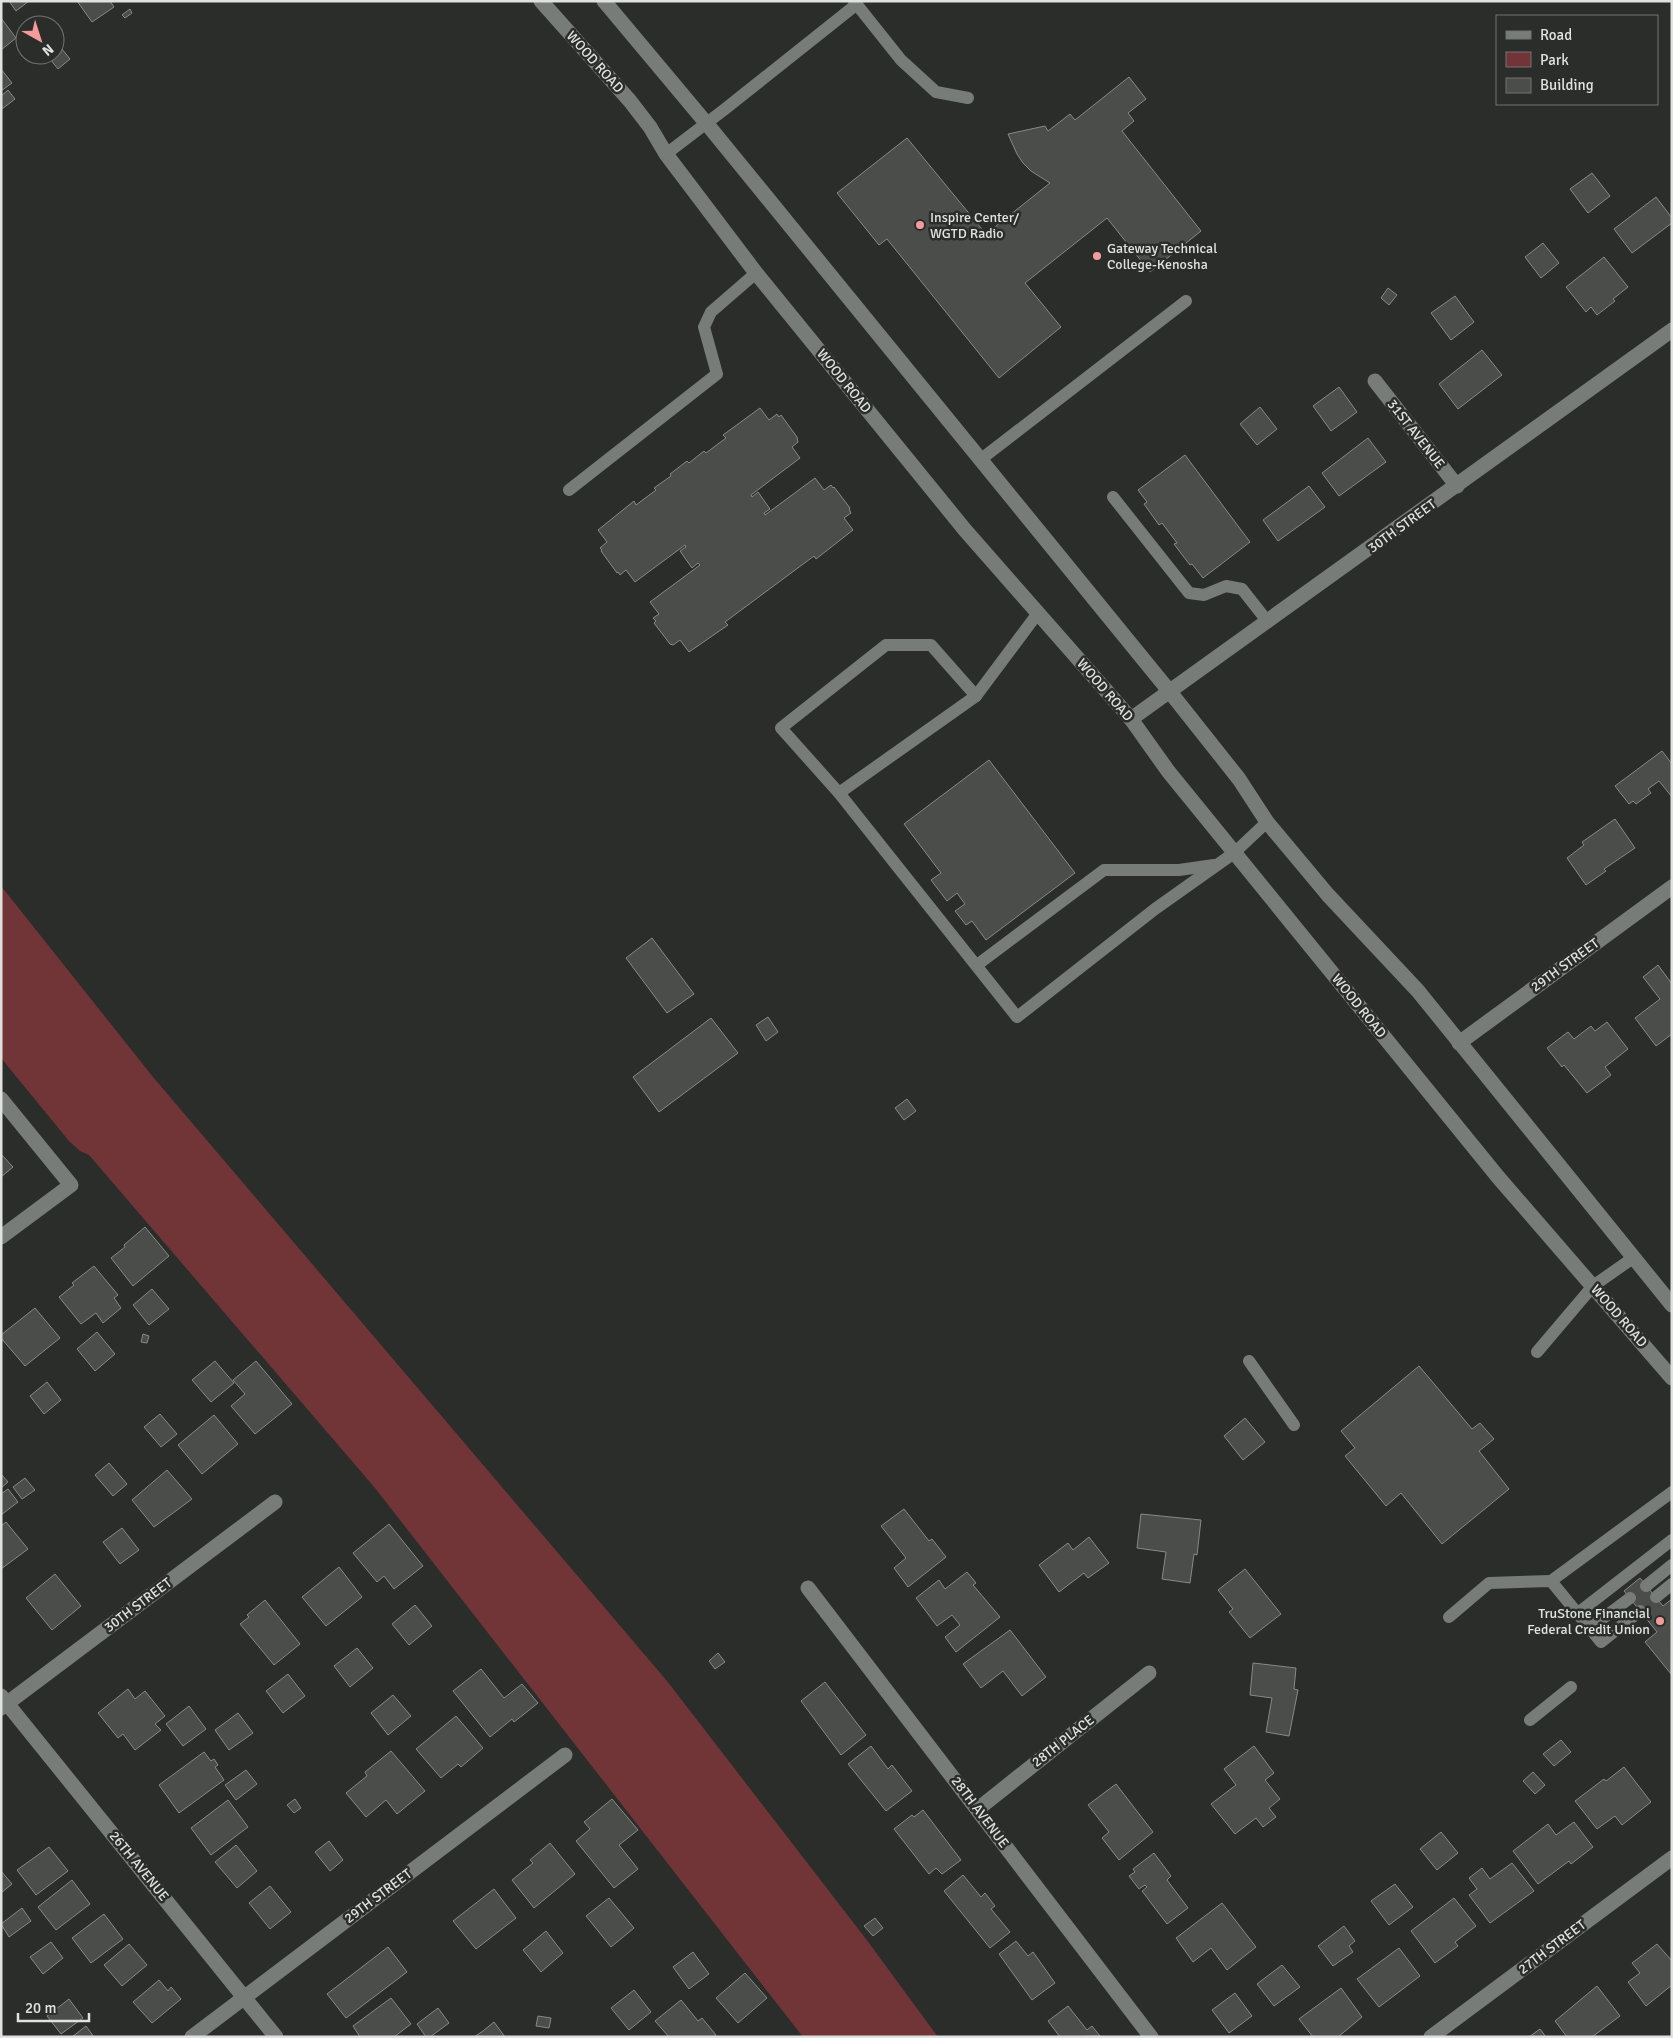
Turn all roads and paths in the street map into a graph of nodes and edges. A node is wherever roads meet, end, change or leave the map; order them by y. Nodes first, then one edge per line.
1 (541, 1) edge
2 (604, 1) edge
3 (855, 3) edge
4 (968, 98) dead end
5 (707, 124) junction
6 (666, 154) junction
7 (756, 273) junction
8 (1186, 301) dead end
9 (1672, 330) edge
10 (1375, 381) dead end
11 (980, 460) junction
12 (1457, 486) junction
13 (569, 490) dead end
14 (1113, 497) dead end
15 (1038, 613) junction
16 (1268, 622) junction
17 (1170, 692) junction
18 (976, 696) junction
19 (1131, 719) junction
20 (839, 793) junction
21 (1267, 822) junction
22 (1234, 853) junction
23 (1216, 865) junction
24 (1672, 887) edge
25 (977, 965) junction
26 (1459, 1043) junction
27 (1, 1099) edge
28 (1, 1237) edge
29 (1632, 1258) junction
30 (1593, 1286) junction
31 (1672, 1305) edge
32 (1537, 1352) dead end
33 (1250, 1361) dead end
34 (1672, 1378) edge
35 (1294, 1425) dead end
36 (1672, 1492) edge
37 (276, 1502) dead end
38 (1672, 1540) edge
39 (1672, 1565) edge
40 (1552, 1581) junction
41 (1672, 1584) edge
42 (1646, 1586) dead end
43 (808, 1588) dead end
44 (1630, 1598) dead end
45 (1656, 1598) dead end
46 (1640, 1611) dead end
47 (1578, 1613) junction
48 (1449, 1617) dead end
49 (1590, 1628) junction
50 (1149, 1673) dead end
51 (1571, 1687) dead end
52 (3, 1702) edge
53 (1530, 1720) dead end
54 (565, 1755) dead end
55 (978, 1808) junction
56 (1672, 1858) edge
57 (244, 1997) junction
58 (192, 2037) edge
59 (276, 2037) edge
60 (1151, 2037) edge
61 (1431, 2037) edge

1 - 6 street, WOOD ROAD
2 - 5 street
3 - 4 lane
3 - 5 lane
5 - 6 lane
5 - 11 street
6 - 7 street, WOOD ROAD
7 - 13 lane
7 - 15 street, WOOD ROAD
8 - 11 lane
9 - 12 street, 30TH STREET
10 - 12 street, 31ST AVENUE
11 - 17 street
12 - 16 street, 30TH STREET
14 - 16 lane
15 - 18 lane
15 - 19 street, WOOD ROAD
16 - 17 street, 30TH STREET
17 - 19 street, 30TH STREET
17 - 21 street
18 - 20 lane
18 - 20 lane
19 - 22 street, WOOD ROAD
20 - 25 lane
21 - 22 lane
21 - 26 street
22 - 23 lane
22 - 30 street, WOOD ROAD
23 - 25 lane
23 - 25 lane
24 - 26 street, 29TH STREET
26 - 29 street
27 - 28 street
29 - 30 lane
29 - 31 street
30 - 32 lane
30 - 34 street, WOOD ROAD
33 - 35 lane
36 - 40 lane
37 - 52 street, 30TH STREET
38 - 47 lane
39 - 42 lane
40 - 47 lane
40 - 48 lane
41 - 45 lane
43 - 55 street, 28TH AVENUE
44 - 49 lane
46 - 49 lane
47 - 49 lane
50 - 55 street, 28TH PLACE
51 - 53 lane
52 - 57 street, 26TH AVENUE
54 - 57 street, 29TH STREET
55 - 60 street, 28TH AVENUE
56 - 61 street, 27TH STREET
57 - 58 street, 29TH STREET
57 - 59 street, 26TH AVENUE

